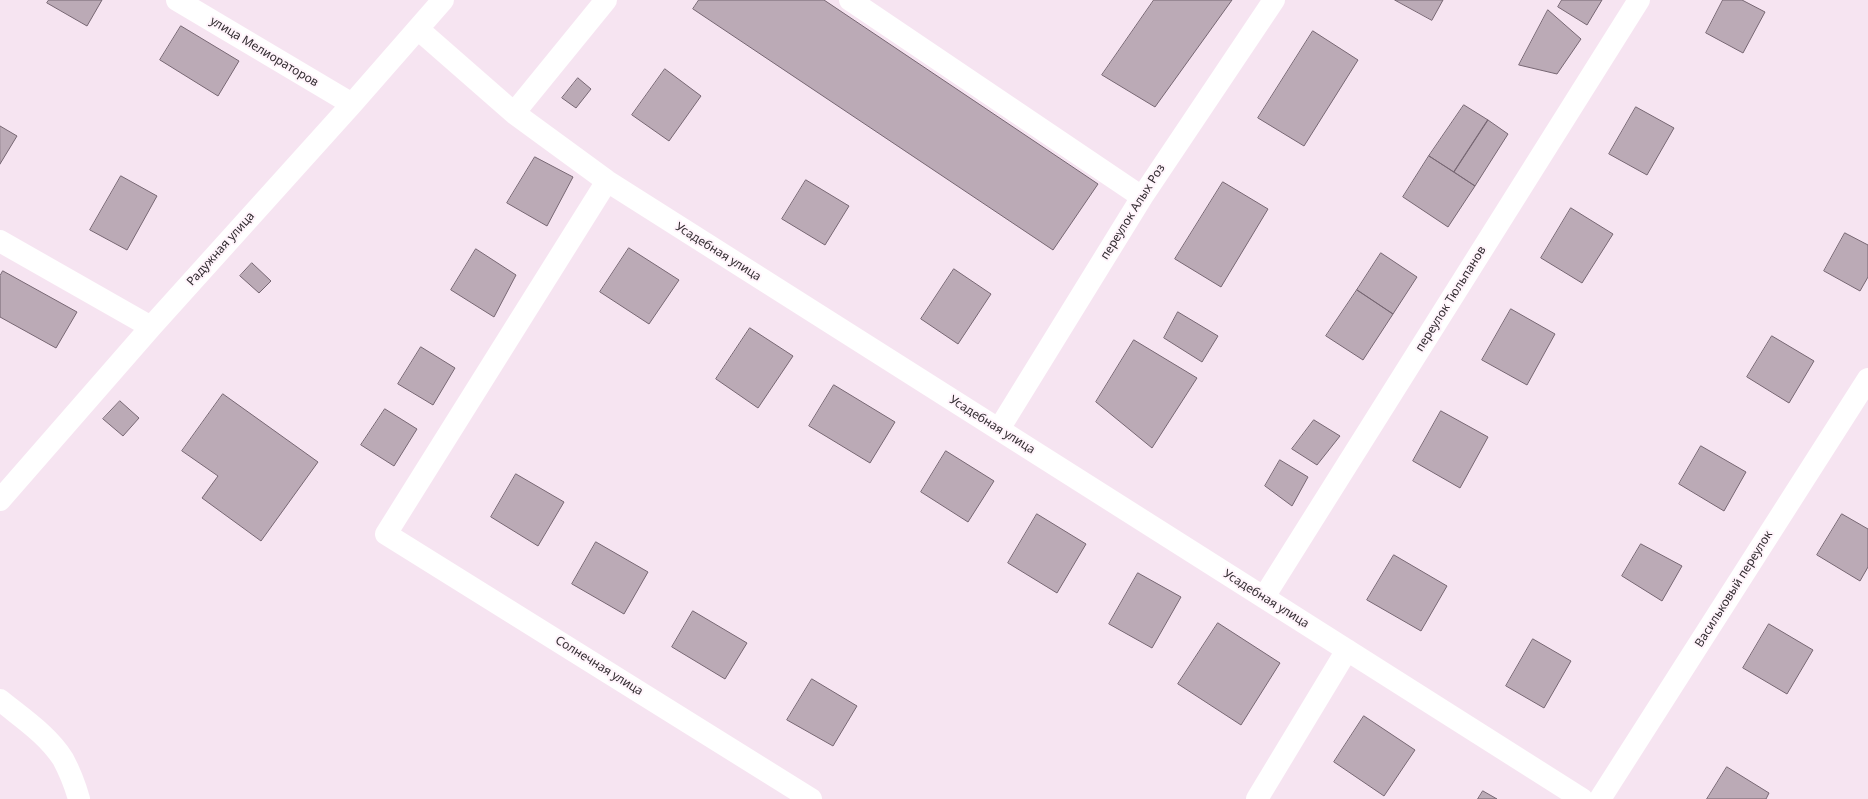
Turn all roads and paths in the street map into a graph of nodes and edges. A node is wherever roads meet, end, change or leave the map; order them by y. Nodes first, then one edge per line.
1 (177, 0) edge
2 (443, 0) edge
3 (606, 0) edge
4 (850, 0) edge
5 (1274, 0) edge
6 (1639, 0) edge
7 (418, 30) junction
8 (352, 104) junction
9 (514, 112) junction
10 (607, 181) junction
11 (1142, 197) junction
12 (0, 241) edge
13 (151, 327) junction
14 (1868, 379) edge
15 (999, 429) junction
16 (0, 500) edge
17 (1264, 597) junction
18 (1347, 650) junction
19 (0, 700) edge
20 (79, 799) edge
21 (811, 799) edge
22 (1257, 799) edge
23 (1582, 799) edge
24 (1600, 799) edge

1 - 8 street, улица Мелиораторов
2 - 7 street, Радужная улица
3 - 9 street
4 - 11 street
5 - 11 street, переулок Алых Роз
6 - 17 street, переулок Тюльпанов
7 - 8 street, Радужная улица
7 - 9 street, Усадебная улица
8 - 13 street, Радужная улица
9 - 10 street, Усадебная улица
10 - 15 street, Усадебная улица
10 - 21 street, Солнечная улица
11 - 15 street, переулок Алых Роз
12 - 13 street
13 - 16 street, Радужная улица
14 - 24 street, Васильковый переулок
15 - 17 street, Усадебная улица
17 - 18 street, Усадебная улица
18 - 22 street
18 - 23 street, Усадебная улица
19 - 20 street

